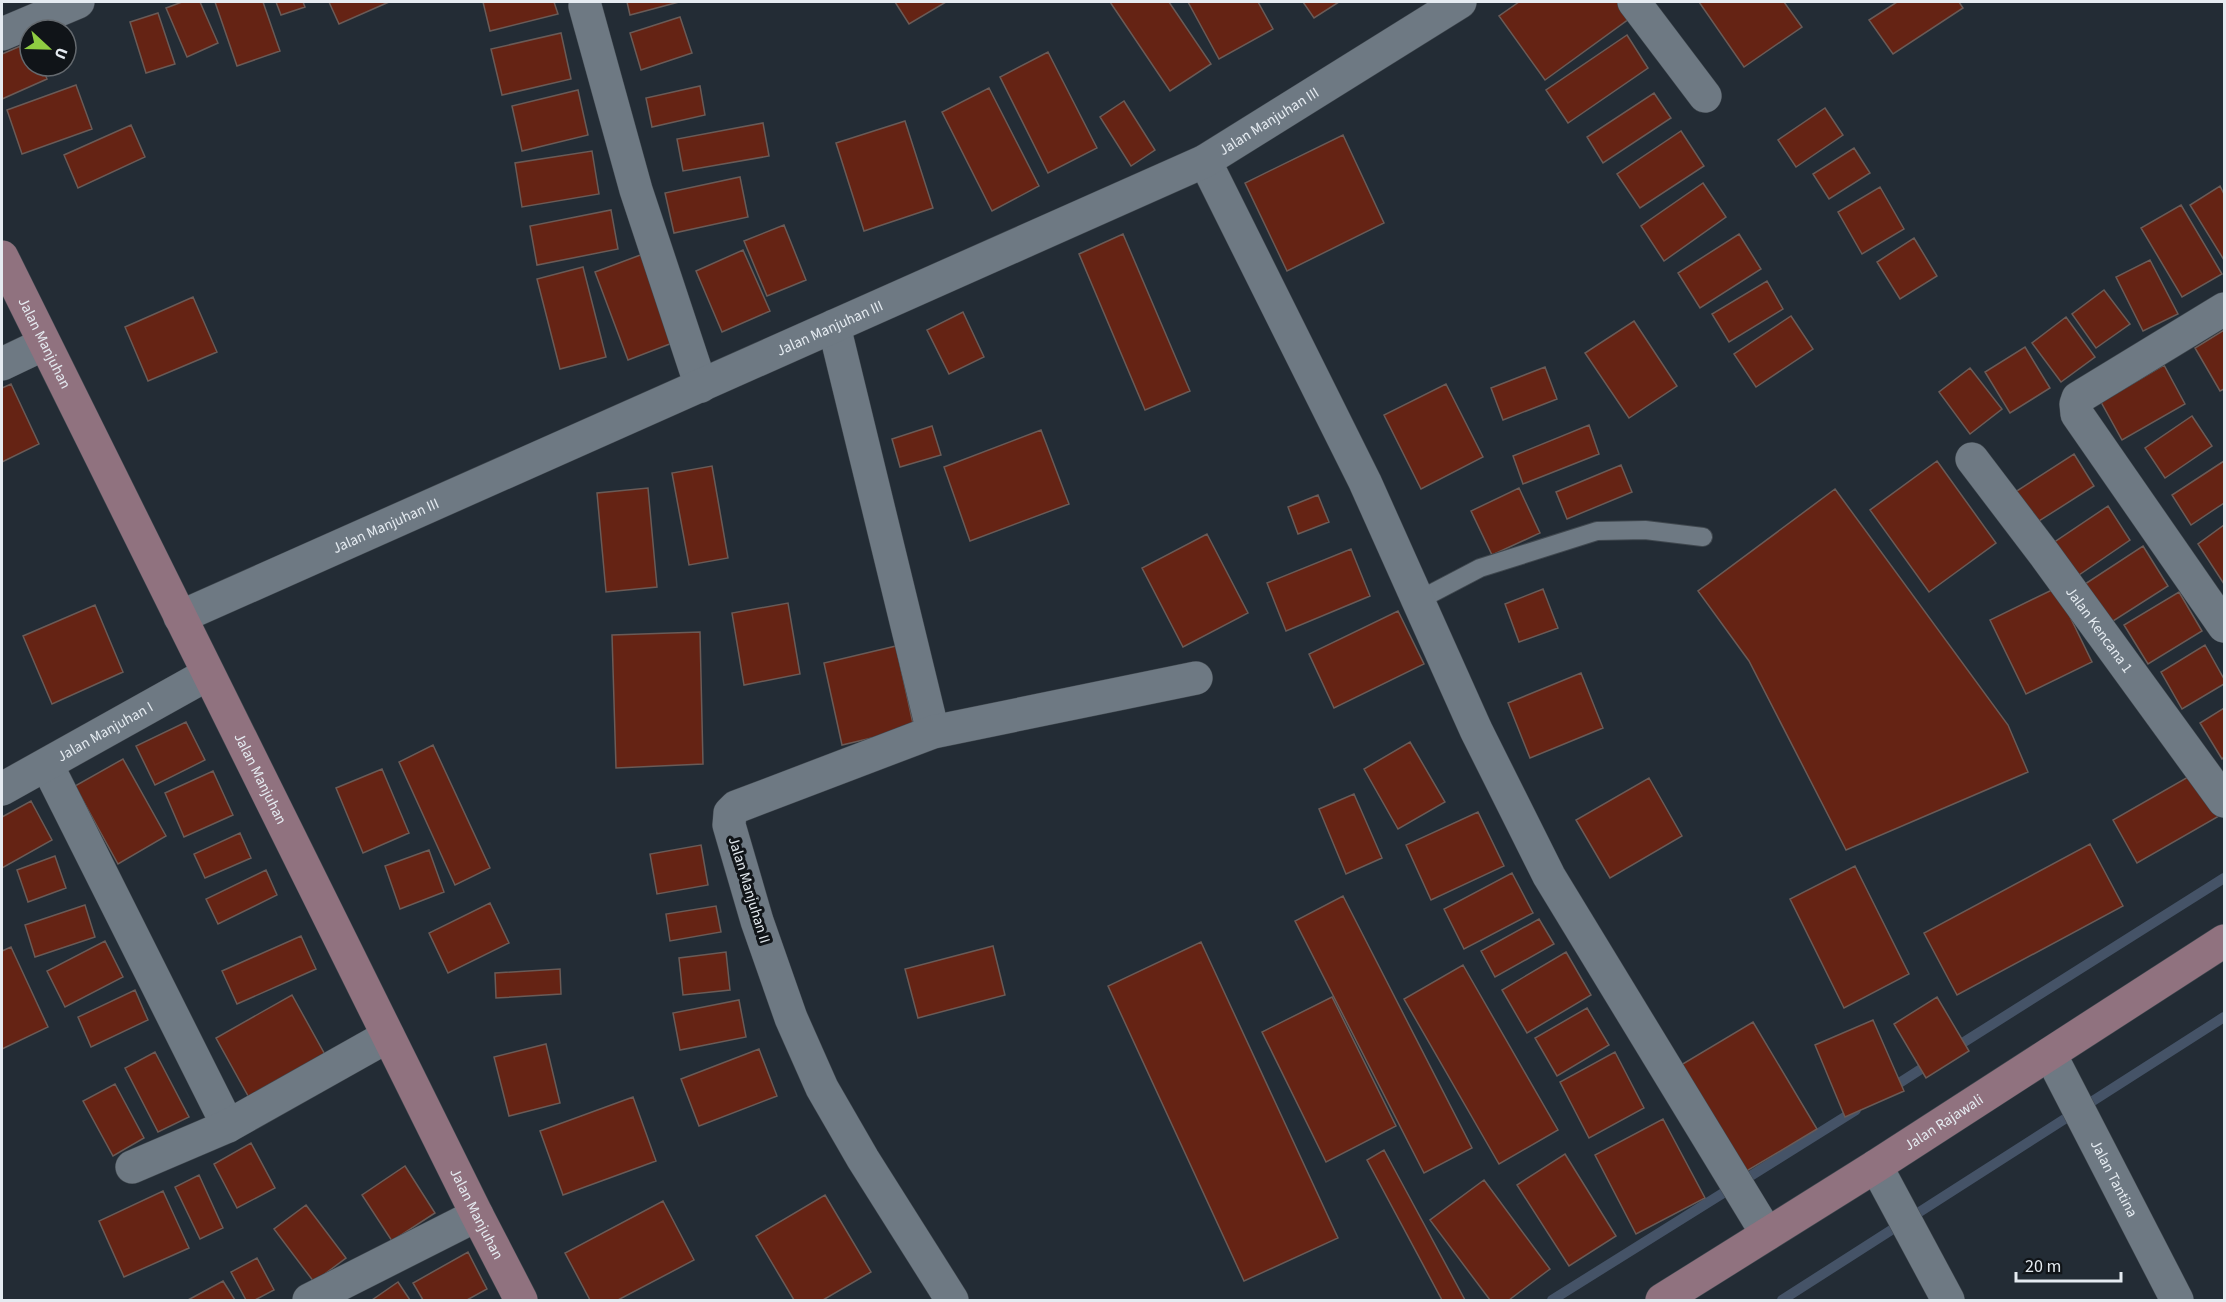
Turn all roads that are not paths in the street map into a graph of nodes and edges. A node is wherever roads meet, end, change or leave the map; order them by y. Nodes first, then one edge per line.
1 (78, 2) edge
2 (1634, 2) edge
3 (1456, 3) edge
4 (585, 6) dead end
5 (2, 34) edge
6 (1705, 96) dead end
7 (1205, 161) junction
8 (2, 257) edge
9 (2224, 309) edge
10 (834, 326) junction
11 (44, 344) junction
12 (2, 364) edge
13 (701, 386) junction
14 (1972, 459) dead end
15 (1703, 537) dead end
16 (1417, 602) junction
17 (180, 617) junction
18 (2224, 626) edge
19 (208, 674) junction
20 (1196, 678) dead end
21 (933, 732) junction
22 (47, 765) junction
23 (2, 789) edge
24 (2224, 801) edge
25 (2224, 941) edge
26 (388, 1036) junction
27 (2050, 1054) junction
28 (228, 1126) junction
29 (1876, 1166) junction
30 (132, 1167) dead end
31 (477, 1215) junction
32 (1767, 1234) junction
33 (309, 1300) edge
34 (521, 1300) edge
35 (952, 1300) edge
36 (1665, 1300) edge
37 (1948, 1300) edge
38 (2177, 1300) edge

1 - 5 street
2 - 6 street
3 - 7 street, Jalan Manjuhan III
4 - 13 street
7 - 10 street, Jalan Manjuhan III
7 - 16 street
8 - 11 street, Jalan Manjuhan
9 - 18 street
10 - 13 street, Jalan Manjuhan III
10 - 21 street
11 - 12 street
11 - 17 street, Jalan Manjuhan
13 - 17 street, Jalan Manjuhan III
14 - 24 street, Jalan Kencana 1
15 - 16 lane
16 - 32 street
17 - 19 street, Jalan Manjuhan
19 - 22 street, Jalan Manjuhan I
19 - 26 street, Jalan Manjuhan
20 - 21 street, Jalan Manjuhan II
21 - 35 street, Jalan Manjuhan II
22 - 23 street, Jalan Manjuhan I
22 - 28 street
25 - 27 street, Jalan Rajawali
26 - 28 street
26 - 31 street, Jalan Manjuhan
27 - 29 street, Jalan Rajawali
27 - 38 street, Jalan Tantina
28 - 30 street
29 - 32 street, Jalan Rajawali
29 - 37 street
31 - 33 street
31 - 34 street, Jalan Manjuhan
32 - 36 street, Jalan Rajawali

